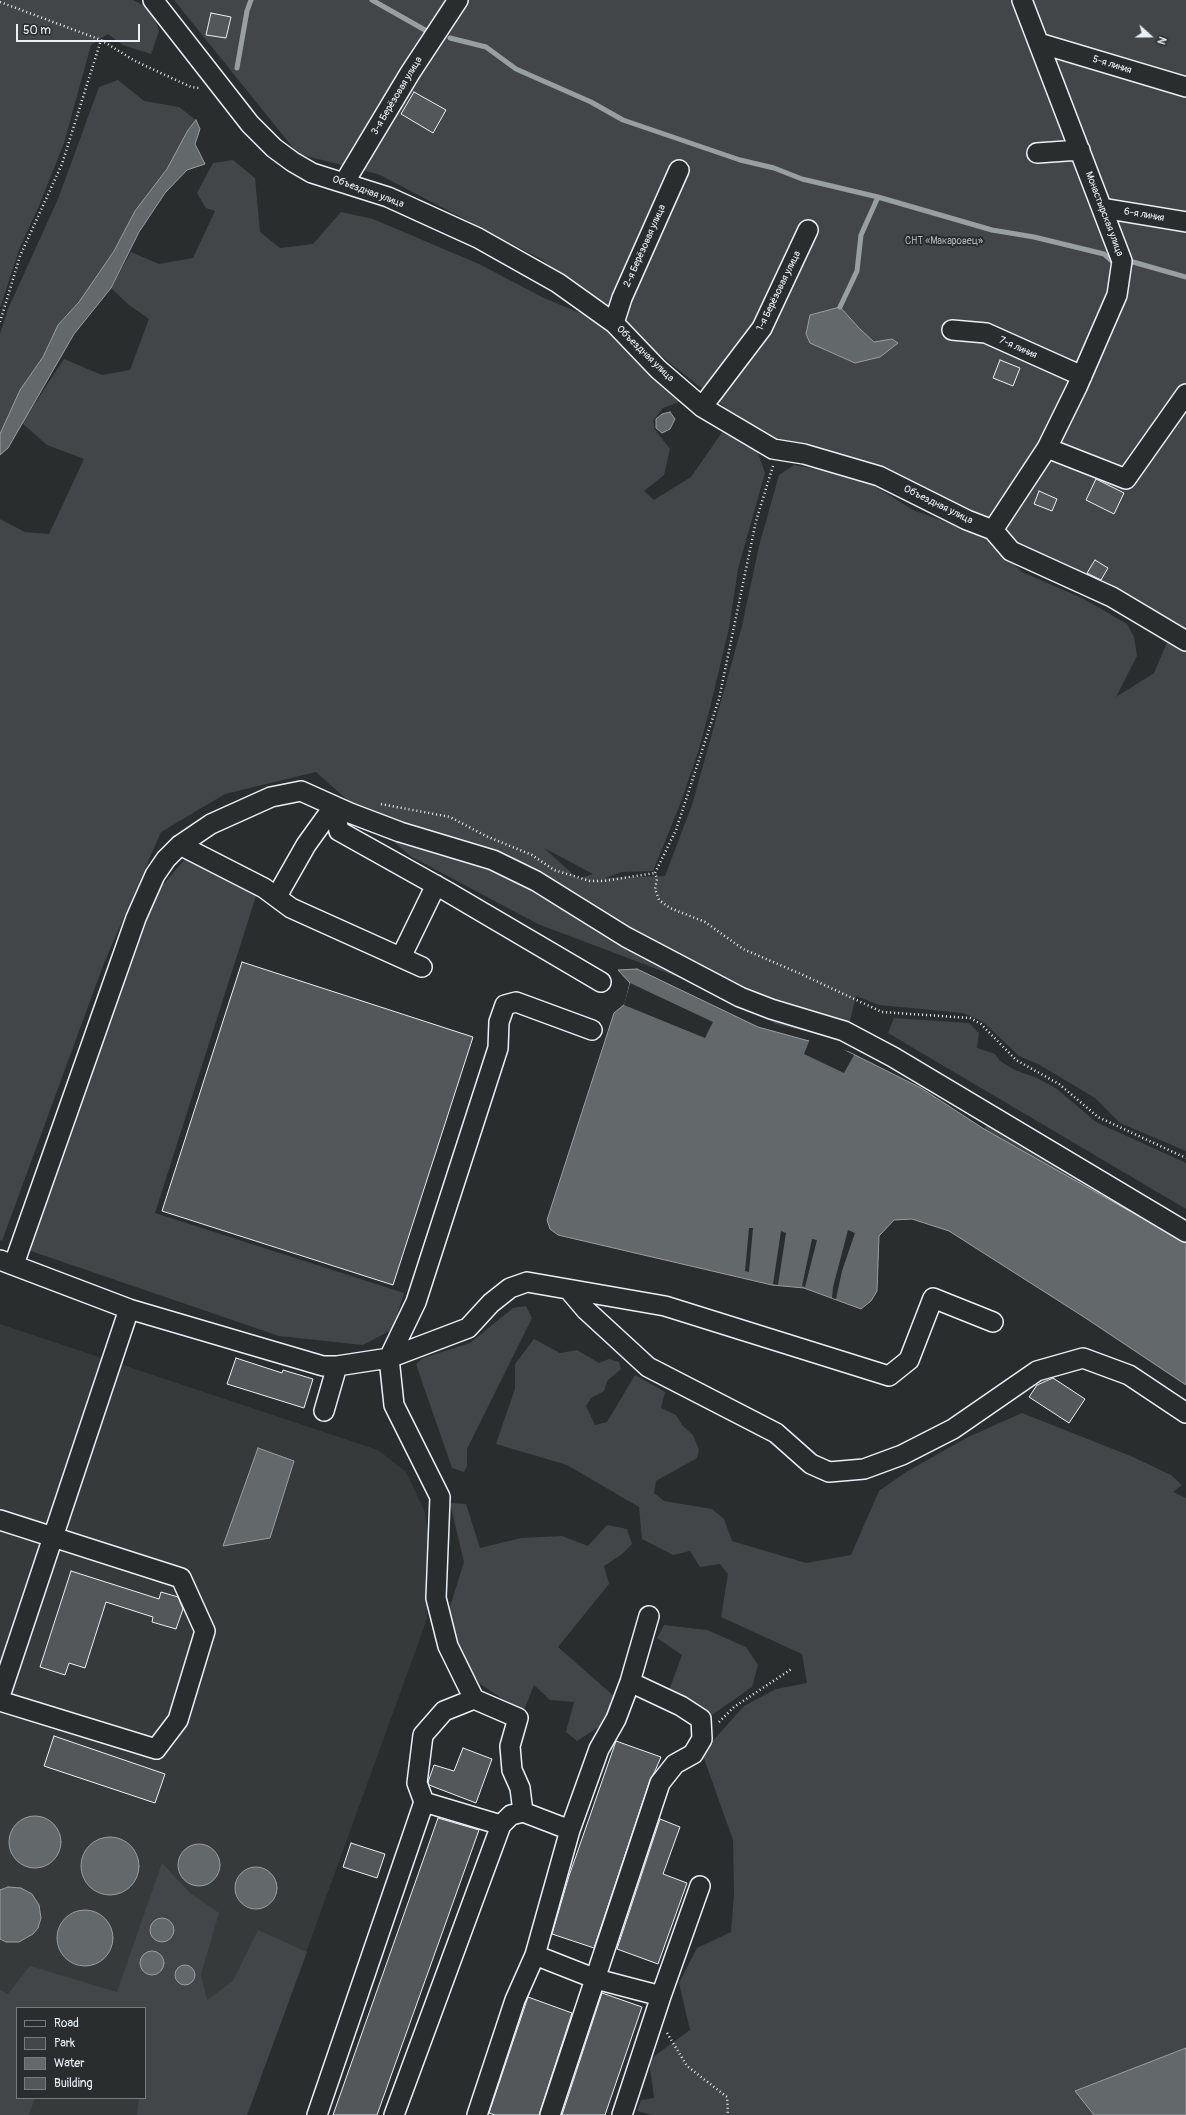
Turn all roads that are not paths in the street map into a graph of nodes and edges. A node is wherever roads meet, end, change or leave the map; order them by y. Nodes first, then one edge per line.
1 (152, 0) edge
2 (1022, 0) edge
3 (454, 5) edge
4 (1039, 43) junction
5 (1186, 87) edge
6 (1080, 150) junction
7 (1037, 154) dead end
8 (679, 170) dead end
9 (344, 183) junction
10 (1102, 208) junction
11 (1186, 222) edge
12 (808, 230) dead end
13 (614, 324) junction
14 (952, 330) dead end
15 (1082, 376) junction
16 (1186, 394) edge
17 (702, 407) junction
18 (1047, 448) junction
19 (993, 530) junction
20 (1186, 641) edge
21 (334, 806) junction
22 (180, 845) junction
23 (436, 884) junction
24 (277, 896) junction
25 (401, 957) junction
26 (422, 967) dead end
27 (601, 982) dead end
28 (592, 1030) dead end
29 (1186, 1232) edge
30 (7, 1262) edge
31 (569, 1290) junction
32 (130, 1309) junction
33 (992, 1322) dead end
34 (389, 1358) junction
35 (338, 1366) junction
36 (324, 1411) dead end
37 (1186, 1413) edge
38 (0, 1520) edge
39 (53, 1537) junction
40 (649, 1616) dead end
41 (630, 1682) junction
42 (0, 1696) edge
43 (474, 1699) junction
44 (0, 1701) edge
45 (424, 1802) junction
46 (523, 1812) junction
47 (501, 1825) junction
48 (570, 1830) junction
49 (700, 1886) dead end
50 (535, 1955) junction
51 (596, 1979) junction
52 (658, 2004) junction
53 (316, 2115) edge
54 (394, 2115) edge
55 (477, 2115) edge
56 (550, 2115) edge
57 (622, 2115) edge

1 - 9 street, Объездная улица
2 - 4 street, Монастырская улица
3 - 9 street, 3-я Берёзовая улица
4 - 5 street, 5-я линия
4 - 6 street, Монастырская улица
6 - 7 street
6 - 10 street, Монастырская улица
8 - 13 street, 2-я Берёзовая улица
9 - 13 street, Объездная улица
10 - 11 street, 6-я линия
10 - 15 street, Монастырская улица
12 - 17 street, 1-я Берёзовая улица
13 - 17 street, Объездная улица
14 - 15 street, 7-я линия
15 - 18 street, Монастырская улица
16 - 18 street
17 - 19 street, Объездная улица
18 - 19 street, Монастырская улица
19 - 20 street, Объездная улица
21 - 22 street
21 - 23 street
21 - 24 street
21 - 29 street
22 - 24 street
22 - 30 street
23 - 25 street
23 - 27 street
24 - 25 street
25 - 26 street
28 - 34 street
30 - 32 street
31 - 33 street
31 - 34 street
31 - 37 street
32 - 35 street
32 - 39 street
34 - 35 street
34 - 43 street
35 - 36 street
38 - 39 street
39 - 42 street
39 - 44 street
40 - 41 street
41 - 48 street
41 - 51 street
43 - 45 street
43 - 46 street
45 - 47 street
45 - 53 street
46 - 47 street
46 - 48 street
47 - 54 street
48 - 50 street
49 - 52 street
50 - 51 street
50 - 55 street
51 - 52 street
51 - 56 street
52 - 57 street

